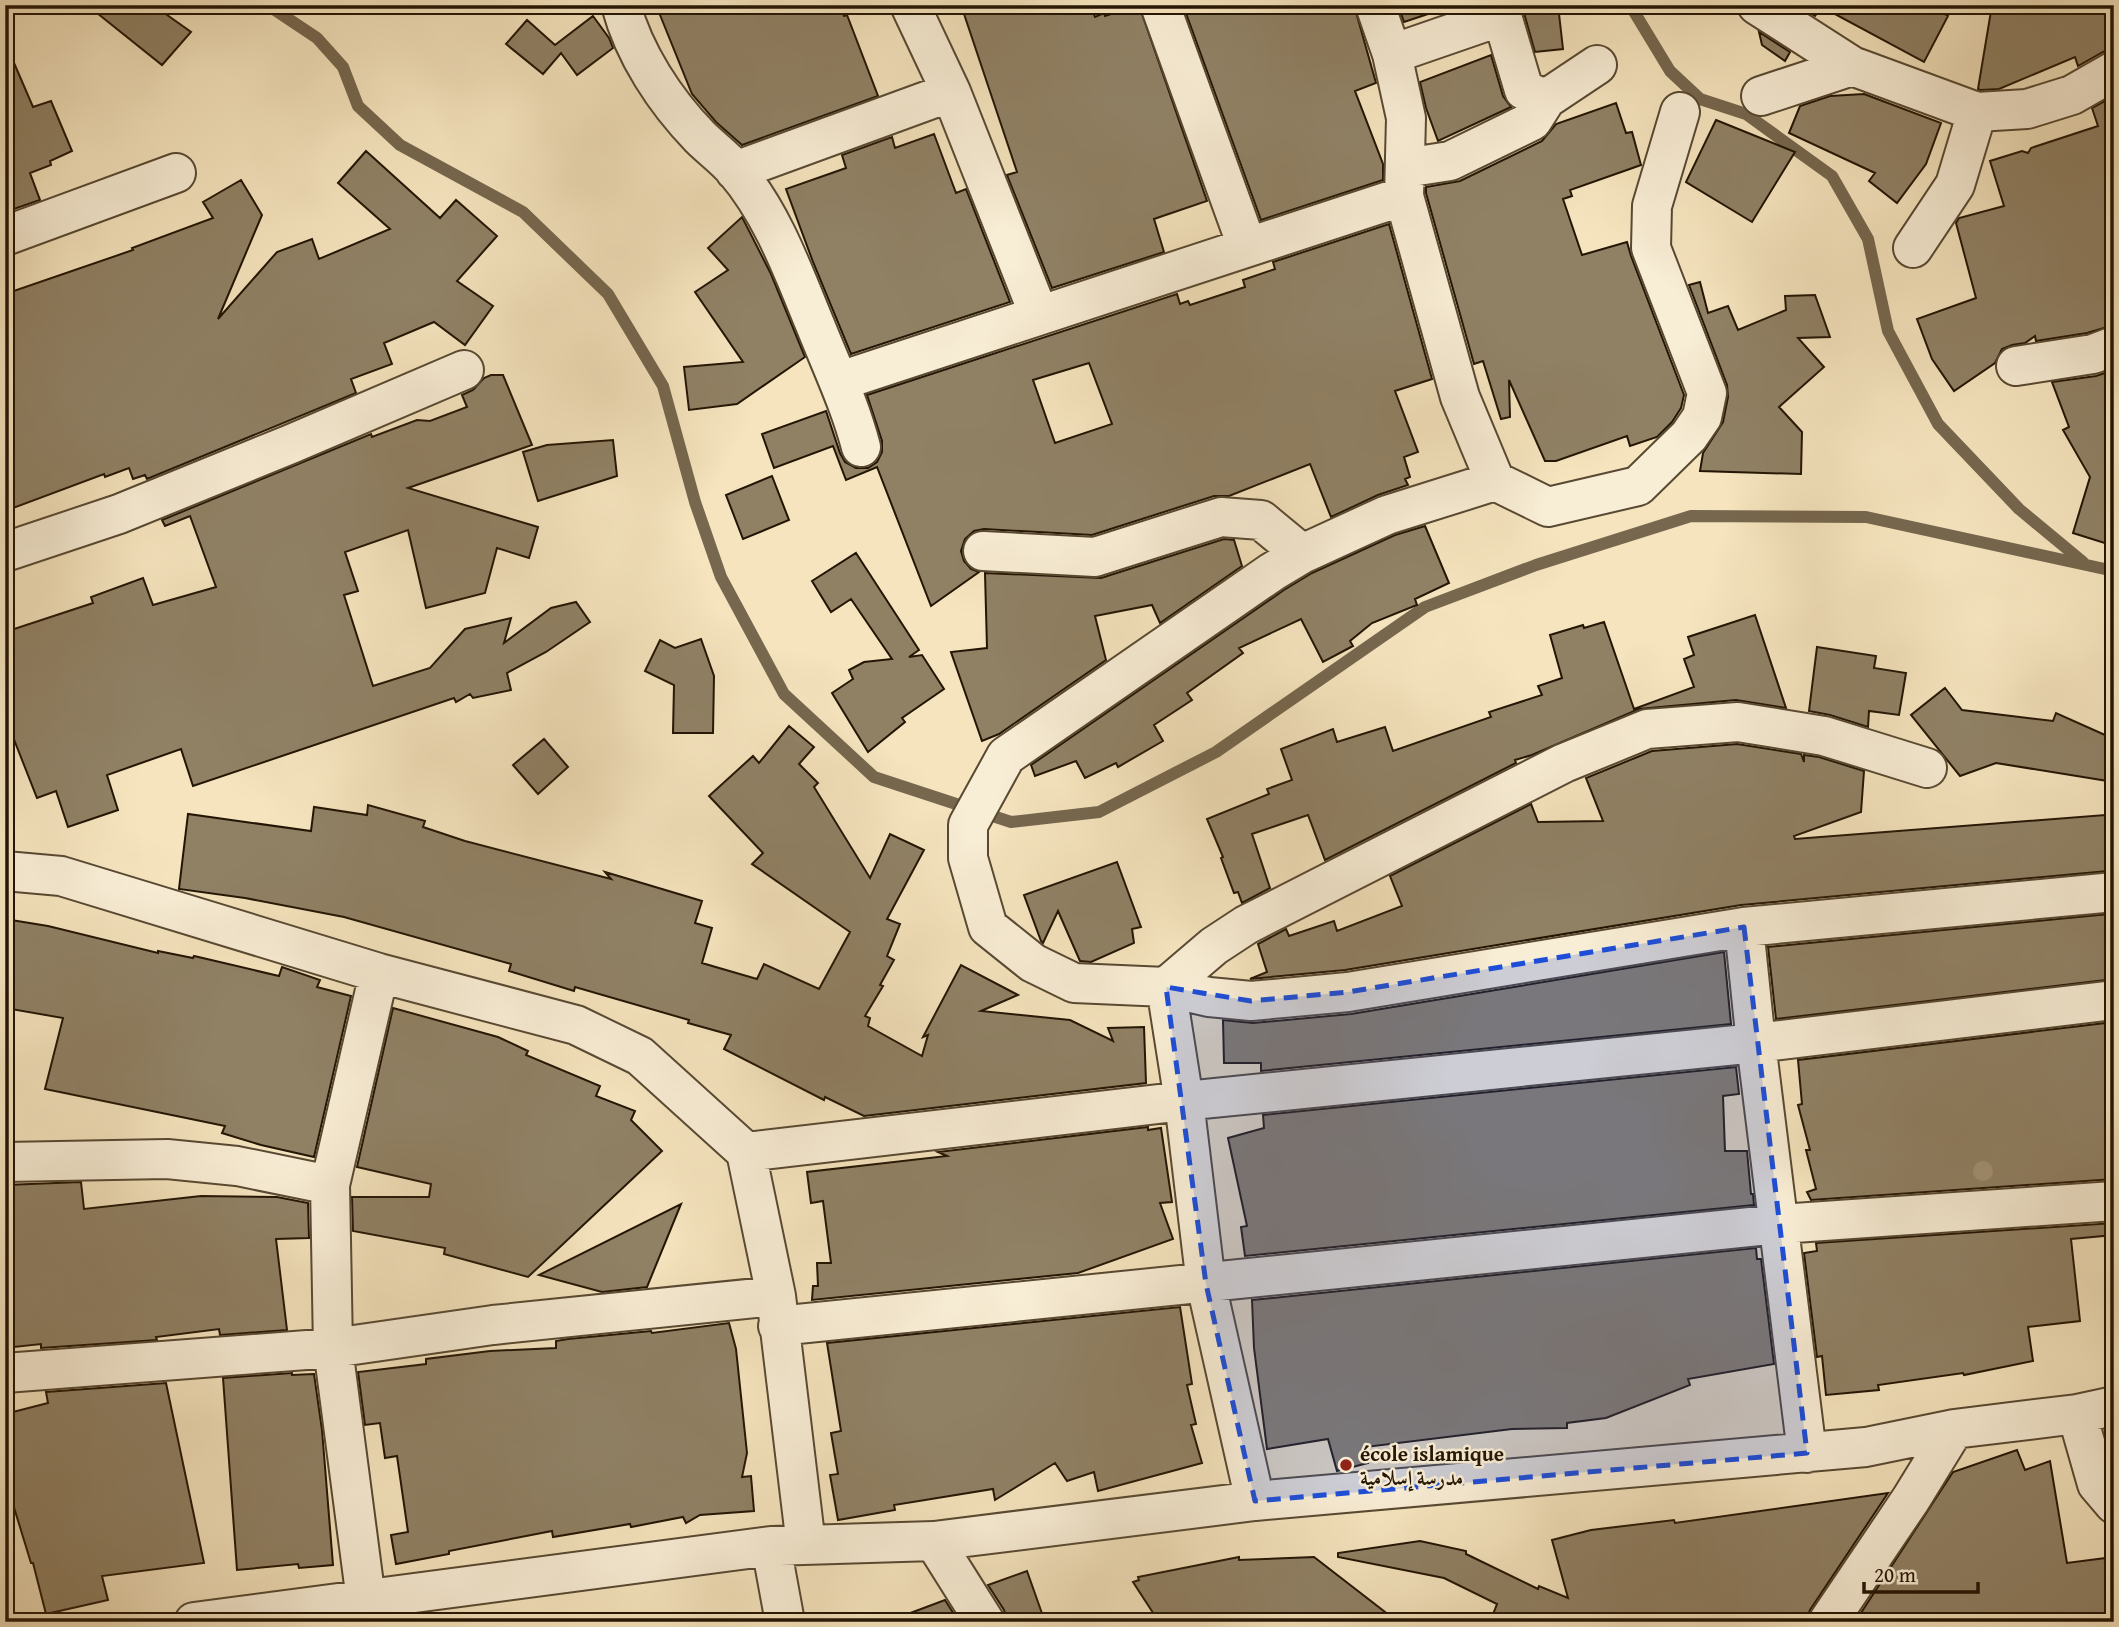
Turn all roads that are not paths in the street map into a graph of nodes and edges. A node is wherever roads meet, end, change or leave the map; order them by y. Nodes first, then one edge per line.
1 (621, 5) edge
2 (910, 5) edge
3 (1160, 5) edge
4 (1375, 5) edge
5 (1757, 5) edge
6 (1502, 10) edge
7 (1392, 54) junction
8 (1597, 65) dead end
9 (1852, 66) junction
10 (2114, 71) edge
11 (951, 92) junction
12 (1762, 96) dead end
13 (1546, 99) junction
14 (1679, 112) dead end
15 (1977, 112) junction
16 (735, 171) junction
17 (176, 173) dead end
18 (1404, 182) junction
19 (5, 236) edge
20 (1247, 246) junction
21 (1913, 248) dead end
22 (1039, 315) junction
23 (2114, 346) edge
24 (2016, 366) dead end
25 (464, 370) dead end
26 (840, 381) junction
27 (861, 447) dead end
28 (1495, 481) junction
29 (983, 551) dead end
30 (5, 552) edge
31 (1302, 554) junction
32 (1927, 768) dead end
33 (5, 871) edge
34 (2114, 891) edge
35 (1744, 927) junction
36 (379, 973) junction
37 (1166, 987) junction
38 (2114, 1000) edge
39 (1756, 1043) junction
40 (1184, 1101) junction
41 (746, 1152) junction
42 (5, 1162) edge
43 (330, 1185) junction
44 (2114, 1202) edge
45 (1780, 1224) junction
46 (1206, 1284) junction
47 (777, 1311) junction
48 (333, 1348) junction
49 (5, 1373) edge
50 (2114, 1406) edge
51 (2077, 1415) junction
52 (1954, 1429) junction
53 (1807, 1453) junction
54 (1255, 1501) junction
55 (2114, 1504) edge
56 (934, 1541) junction
57 (789, 1546) junction
58 (365, 1611) edge
59 (194, 1622) edge
60 (785, 1622) edge
61 (985, 1622) edge
62 (1828, 1622) edge

1 - 16 street
2 - 11 street
3 - 20 street
4 - 7 street
5 - 9 street
6 - 7 street
6 - 13 street
7 - 18 street
8 - 13 street
9 - 12 street
9 - 15 street
10 - 15 street
11 - 16 street
11 - 22 street
13 - 18 street
14 - 28 street
15 - 21 street
16 - 26 street
17 - 19 street
18 - 20 street
18 - 28 street
20 - 22 street
22 - 26 street
23 - 24 street
25 - 30 street
26 - 27 street
28 - 31 street
29 - 31 street
31 - 37 street
32 - 37 street
33 - 36 street
34 - 35 street
35 - 37 street
35 - 39 street
36 - 41 street
36 - 43 street
37 - 40 street
38 - 39 street
39 - 40 street
39 - 45 street
40 - 41 street
40 - 46 street
41 - 47 street
42 - 43 street
43 - 48 street
44 - 45 street
45 - 46 street
45 - 53 street
46 - 47 street
46 - 54 street
47 - 48 street
47 - 57 street
48 - 49 street
48 - 58 street
50 - 51 street
51 - 52 street
51 - 55 street
52 - 53 street
52 - 62 street
53 - 54 street
54 - 56 street
56 - 57 street
56 - 61 street
57 - 58 street
57 - 60 street
58 - 59 street

